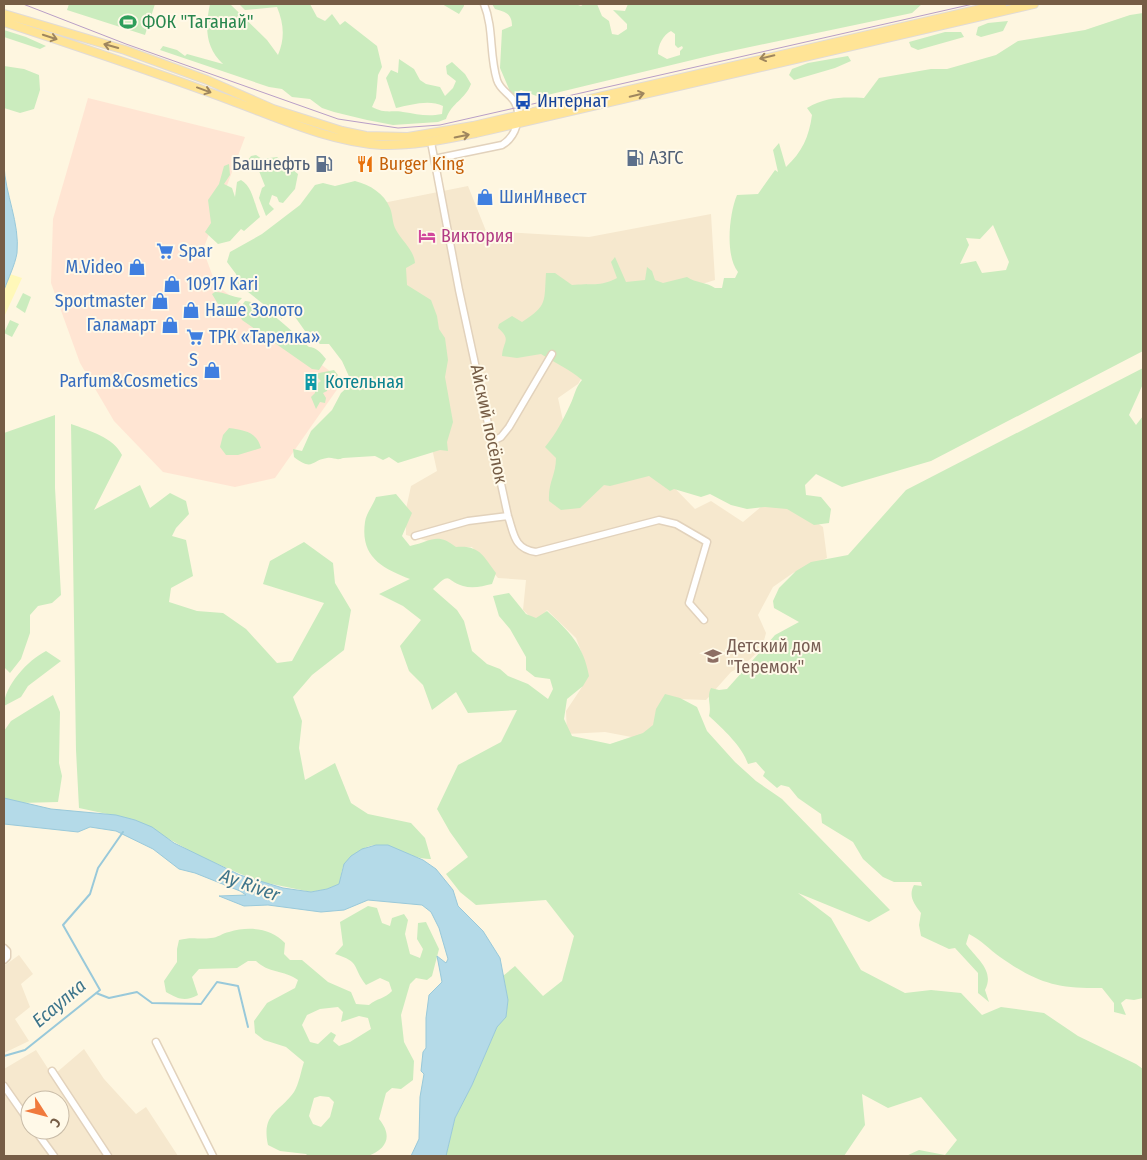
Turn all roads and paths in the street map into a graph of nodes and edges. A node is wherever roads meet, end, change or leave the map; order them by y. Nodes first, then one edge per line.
1 (484, 4) edge
2 (1002, 4) edge
3 (1034, 4) edge
4 (974, 10) edge
5 (4, 14) edge
6 (4, 22) edge
7 (141, 56) junction
8 (135, 65) junction
9 (517, 122) junction
10 (431, 142) junction
11 (434, 159) junction
12 (552, 354) dead end
13 (494, 441) junction
14 (508, 516) junction
15 (416, 536) dead end
16 (704, 620) dead end
17 (4, 948) edge
18 (4, 960) edge
19 (156, 1042) dead end
20 (52, 1071) dead end
21 (4, 1086) edge
22 (20, 1109) edge
23 (42, 1140) edge
24 (54, 1156) edge
25 (108, 1156) edge
26 (213, 1156) edge

1 - 9 street
2 - 4 main road
3 - 4 main road
4 - 9 main road
7 -> 5 main road
6 -> 8 main road
7 - 8 main road
7 - 9 main road
8 -> 10 main road
10 -> 9 main road
9 - 11 street
10 - 11 street, Айский посёлок
11 - 13 street, Айский посёлок
12 - 13 street
13 - 14 street, Айский посёлок
14 - 15 street
14 - 16 street, Айский посёлок
17 - 18 street
19 - 26 street
20 - 25 street
21 - 22 street
23 - 24 street

